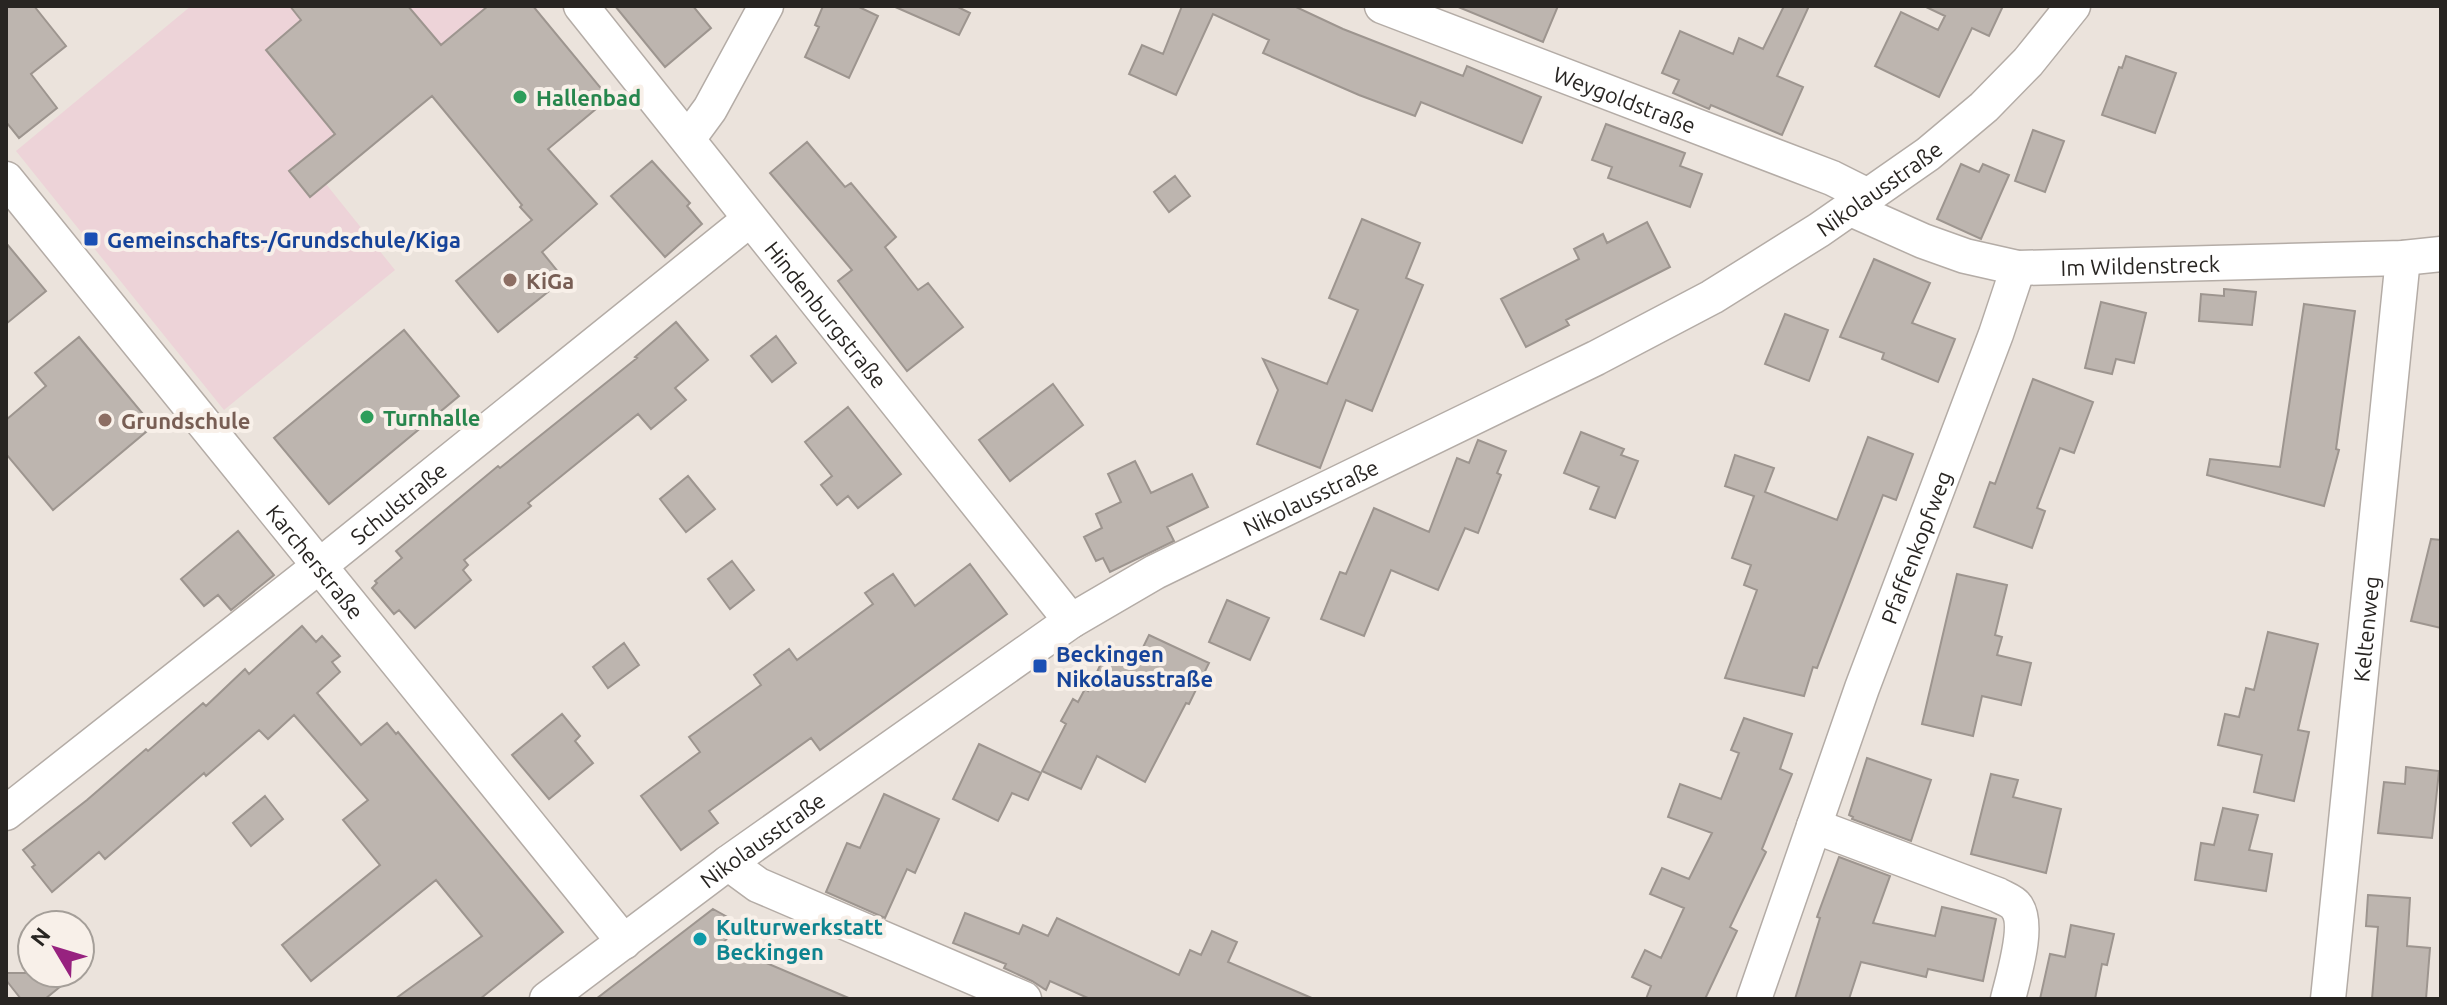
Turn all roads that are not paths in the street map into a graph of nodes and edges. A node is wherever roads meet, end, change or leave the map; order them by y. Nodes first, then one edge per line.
1 (581, 6) edge
2 (766, 6) edge
3 (1382, 6) edge
4 (2073, 6) edge
5 (688, 139) junction
6 (6, 179) edge
7 (1859, 202) junction
8 (749, 220) junction
9 (2441, 254) edge
10 (2403, 258) junction
11 (2018, 268) junction
12 (318, 567) junction
13 (1071, 621) junction
14 (6, 813) edge
15 (1814, 826) junction
16 (728, 863) junction
17 (624, 942) junction
18 (547, 999) edge
19 (1024, 999) edge
20 (1754, 999) edge
21 (2008, 999) edge
22 (2328, 999) edge

1 - 5 street, Hindenburgstraße
2 - 5 street
3 - 7 street, Weygoldstraße
4 - 7 street, Nikolausstraße
5 - 8 street, Hindenburgstraße
6 - 12 street, Karcherstraße
7 - 11 street, Im Wildenstreck
7 - 13 street, Nikolausstraße
8 - 12 street, Schulstraße
8 - 13 street, Hindenburgstraße
9 - 10 street, Im Wildenstreck
10 - 11 street, Im Wildenstreck
10 - 22 street, Keltenweg
11 - 15 street, Pfaffenkopfweg
12 - 14 street, Schulstraße
12 - 17 street, Karcherstraße
13 - 16 street, Nikolausstraße
15 - 20 street, Pfaffenkopfweg
15 - 21 street
16 - 17 street, Nikolausstraße
16 - 19 street
17 - 18 street, Nikolausstraße

